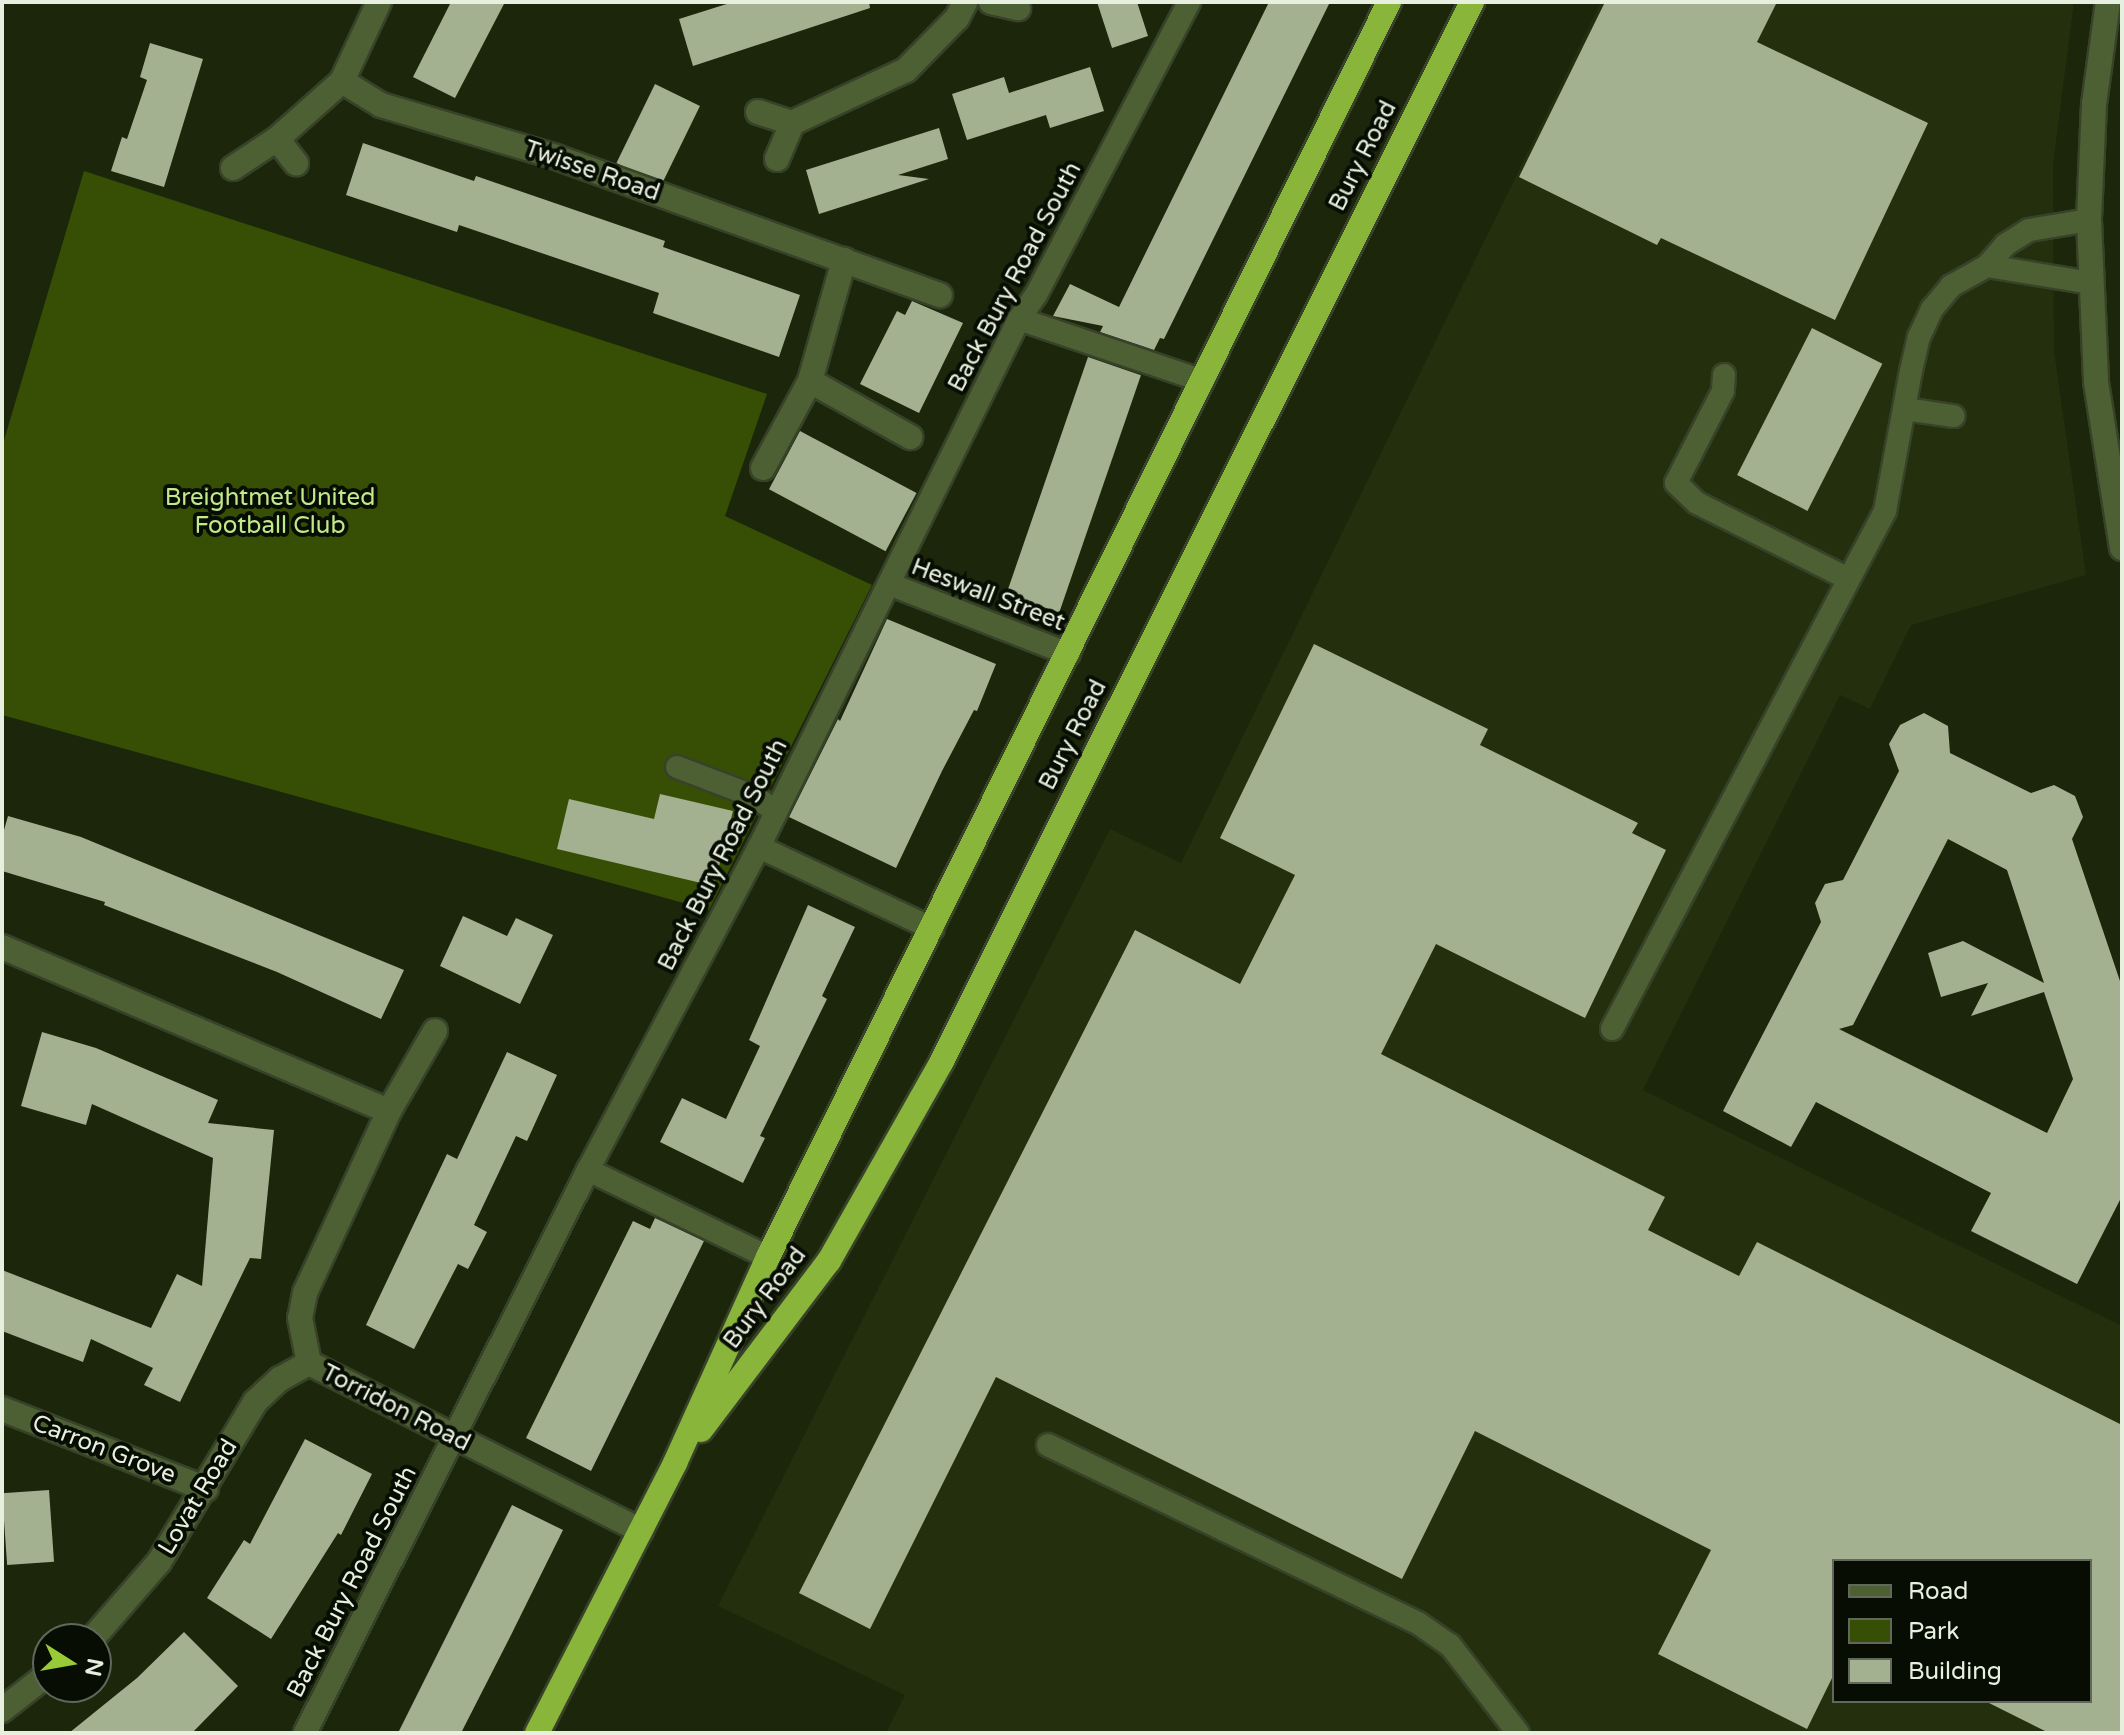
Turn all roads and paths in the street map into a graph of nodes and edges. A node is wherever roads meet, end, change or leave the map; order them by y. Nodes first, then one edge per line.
1 (379, 2) edge
2 (965, 2) edge
3 (991, 2) edge
4 (1189, 2) edge
5 (1389, 2) edge
6 (1472, 2) edge
7 (2108, 2) edge
8 (1018, 8) dead end
9 (342, 81) junction
10 (758, 112) dead end
11 (792, 123) junction
12 (277, 139) junction
13 (777, 159) dead end
14 (296, 163) dead end
15 (233, 168) dead end
16 (2089, 220) junction
17 (844, 260) junction
18 (1987, 266) junction
19 (2091, 283) junction
20 (940, 295) dead end
21 (1019, 319) junction
22 (1724, 375) dead end
23 (810, 381) junction
24 (1203, 381) junction
25 (1905, 409) junction
26 (1953, 416) dead end
27 (910, 437) dead end
28 (763, 468) dead end
29 (2122, 548) edge
30 (1847, 578) junction
31 (889, 584) junction
32 (1069, 654) junction
33 (677, 767) dead end
34 (776, 812) junction
35 (759, 847) junction
36 (933, 929) junction
37 (2, 947) edge
38 (1612, 1029) dead end
39 (435, 1031) dead end
40 (389, 1111) junction
41 (588, 1170) junction
42 (768, 1257) junction
43 (309, 1363) junction
44 (2, 1409) edge
45 (454, 1439) junction
46 (1048, 1445) dead end
47 (675, 1463) junction
48 (206, 1489) junction
49 (641, 1531) junction
50 (106, 1623) edge
51 (32, 1687) edge
52 (2, 1710) edge
53 (305, 1733) edge
54 (537, 1733) edge
55 (1518, 1733) edge

1 - 9 street
2 - 11 street
3 - 8 street
4 - 21 lane, Back Bury Road South
5 - 24 highway, Bury Road
6 - 47 highway, Bury Road
7 - 16 street
9 - 12 street
9 - 17 street, Twisse Road
10 - 11 street
11 - 13 street
12 - 14 street
12 - 15 street
16 - 18 lane
16 - 19 street
17 - 20 street, Twisse Road
17 - 23 street
18 - 19 lane
18 - 25 lane
19 - 29 street
21 - 24 lane
21 - 31 lane, Back Bury Road South
22 - 30 lane
23 - 27 street
23 - 28 street
24 - 32 highway, Bury Road
25 - 26 lane
25 - 30 lane
30 - 38 lane
31 - 32 lane, Heswall Street
31 - 34 lane, Back Bury Road South
32 - 36 highway, Bury Road
33 - 34 lane
34 - 35 lane, Back Bury Road South
35 - 36 lane
35 - 41 lane, Back Bury Road South
36 - 42 highway, Bury Road
37 - 40 street
39 - 40 street, Torridon Road
40 - 43 street, Torridon Road
41 - 42 lane
41 - 45 lane, Back Bury Road South
42 - 47 highway, Bury Road
43 - 45 street, Torridon Road
43 - 48 street, Lovat Road
44 - 48 street, Carron Grove
45 - 49 street, Torridon Road
45 - 53 lane, Back Bury Road South
46 - 55 lane
47 - 49 highway, Bury Road
48 - 50 street, Lovat Road
49 - 54 highway, Bury Road
51 - 52 street

